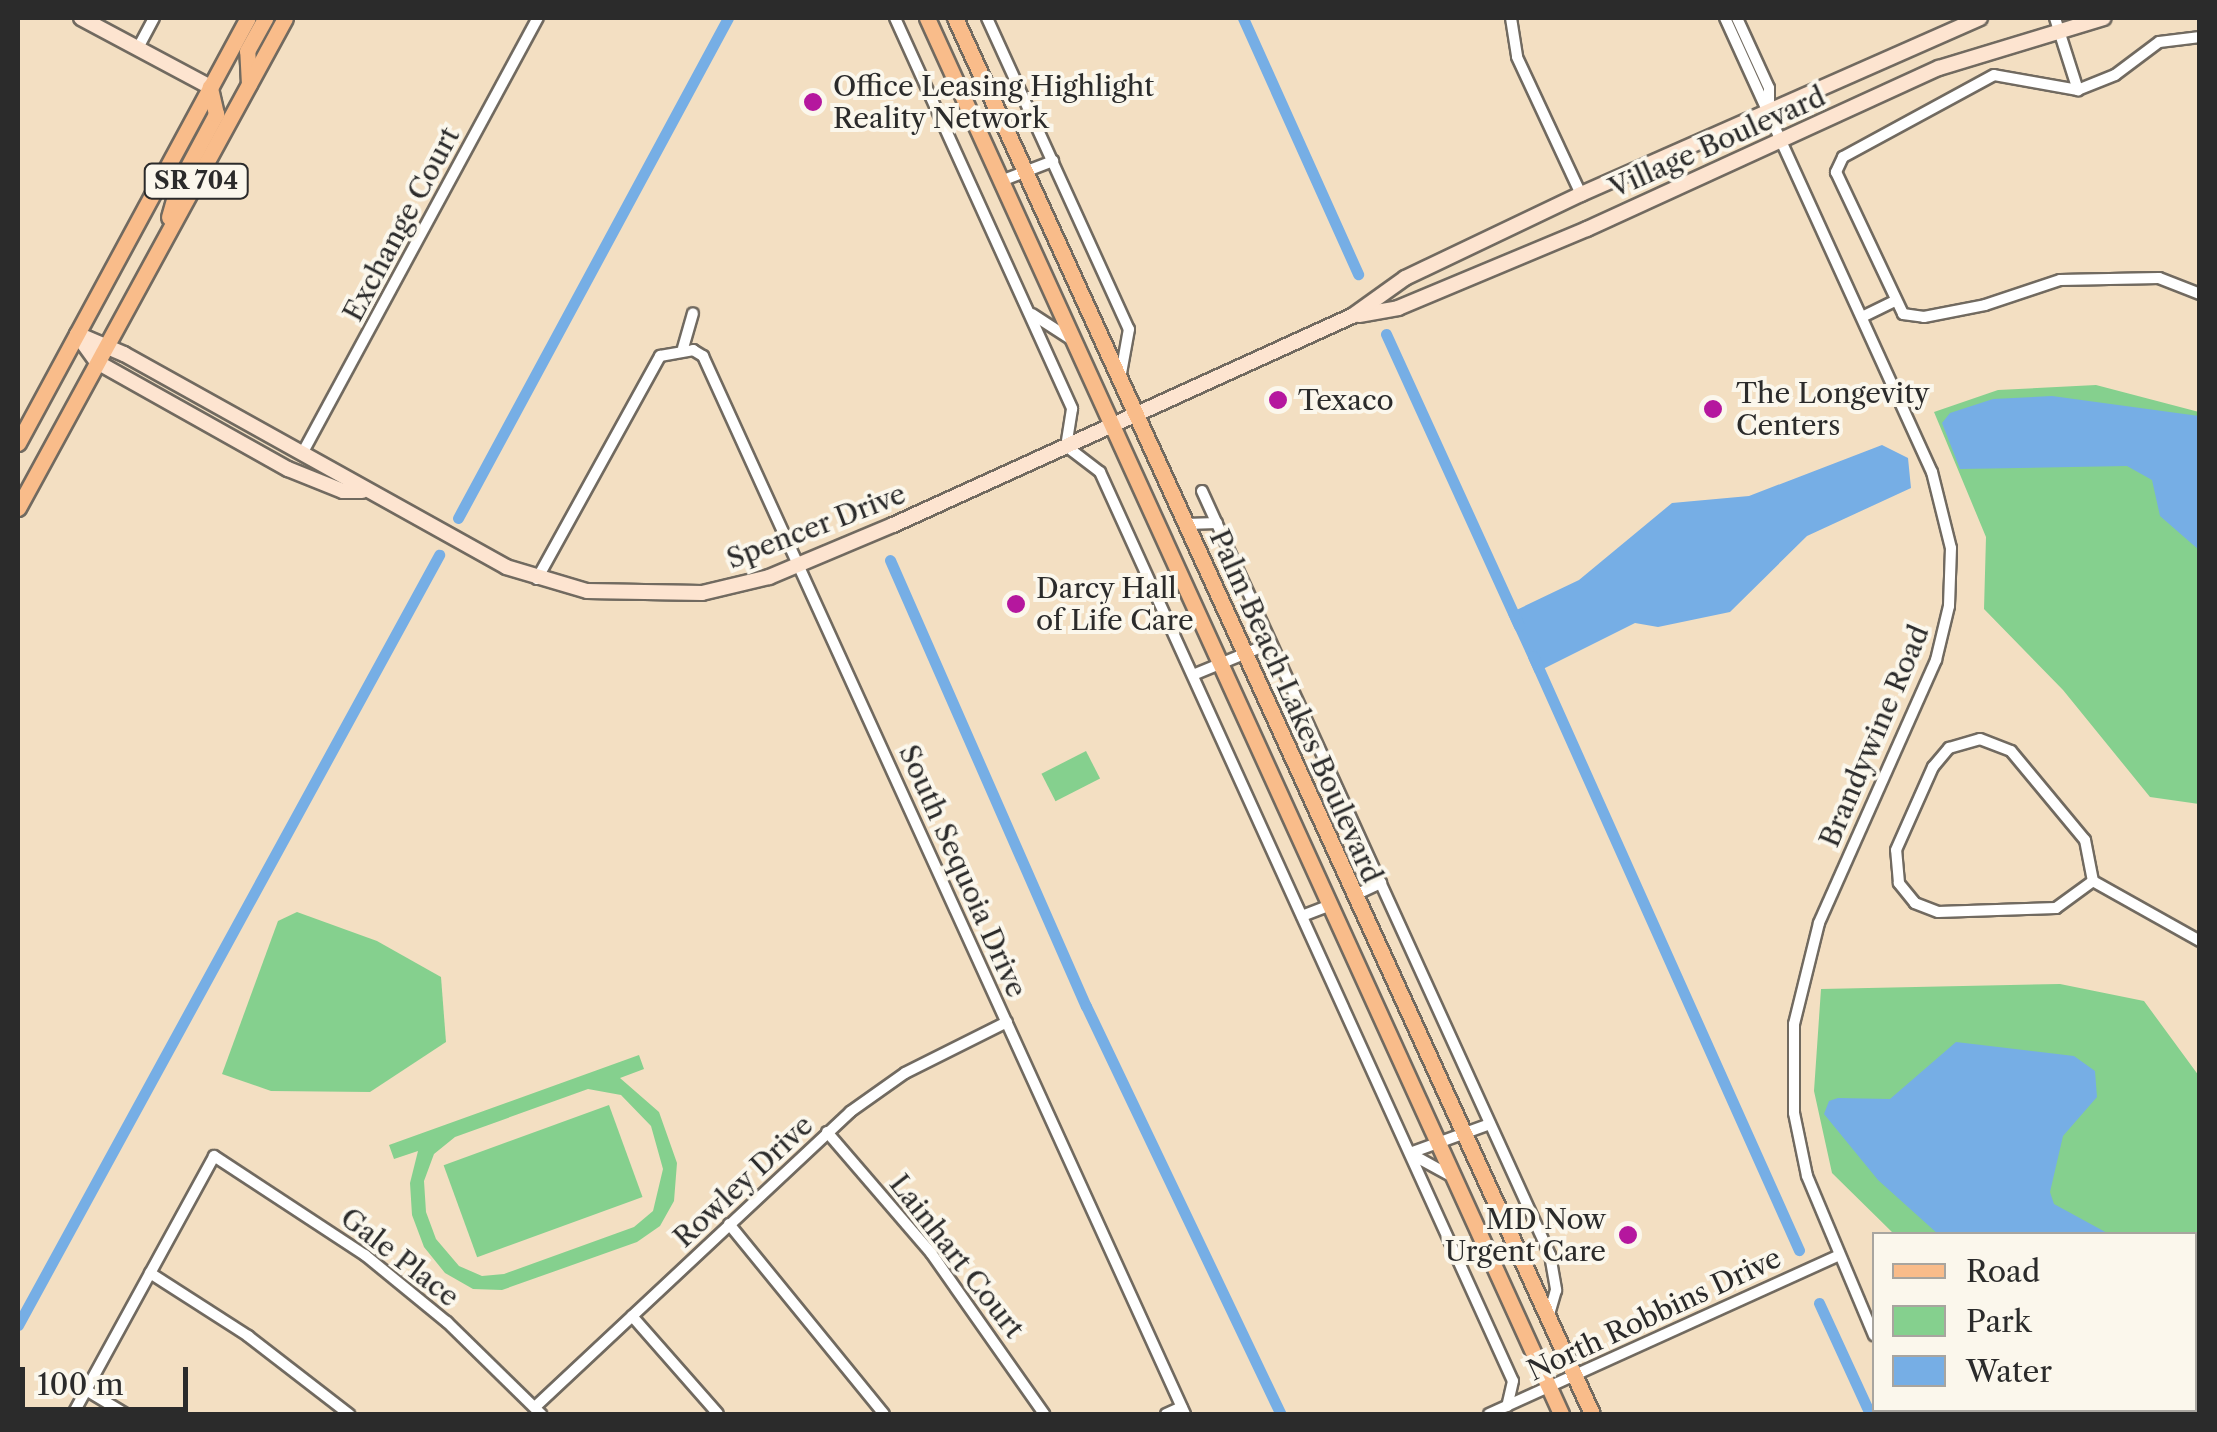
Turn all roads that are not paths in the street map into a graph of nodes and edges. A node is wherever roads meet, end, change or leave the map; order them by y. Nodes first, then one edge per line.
1 (81, 18) edge
2 (154, 18) edge
3 (248, 18) edge
4 (265, 18) edge
5 (285, 18) edge
6 (538, 18) edge
7 (895, 18) edge
8 (927, 18) edge
9 (955, 18) edge
10 (987, 18) edge
11 (1511, 18) edge
12 (1725, 18) edge
13 (1737, 18) edge
14 (1980, 18) edge
15 (2104, 18) edge
16 (2056, 23) edge
17 (2200, 37) edge
18 (138, 48) junction
19 (249, 84) junction
20 (210, 87) junction
21 (2078, 90) junction
22 (1770, 108) junction
23 (1782, 140) junction
24 (1053, 161) junction
25 (1025, 172) junction
26 (1001, 181) junction
27 (1581, 194) junction
28 (163, 240) junction
29 (2200, 294) edge
30 (1896, 301) junction
31 (693, 313) dead end
32 (1031, 314) junction
33 (1352, 316) junction
34 (1862, 317) junction
35 (77, 334) junction
36 (1074, 341) junction
37 (106, 344) junction
38 (688, 349) junction
39 (97, 362) junction
40 (1120, 380) junction
41 (1136, 414) junction
42 (242, 418) junction
43 (210, 425) junction
44 (1112, 425) junction
45 (18, 443) edge
46 (1066, 446) junction
47 (303, 452) junction
48 (362, 491) junction
49 (1202, 491) dead end
50 (18, 508) edge
51 (1186, 524) junction
52 (1217, 524) junction
53 (799, 565) junction
54 (538, 579) junction
55 (1271, 642) junction
56 (1245, 654) junction
57 (1221, 664) junction
58 (1193, 675) junction
59 (2092, 881) junction
60 (1380, 883) junction
61 (1355, 895) junction
62 (1330, 905) junction
63 (1302, 916) junction
64 (2200, 941) edge
65 (1007, 1022) junction
66 (1490, 1124) junction
67 (827, 1132) junction
68 (1464, 1134) junction
69 (1438, 1143) junction
70 (1410, 1153) junction
71 (1454, 1178) junction
72 (729, 1224) junction
73 (1838, 1256) junction
74 (150, 1273) junction
75 (632, 1316) junction
76 (1548, 1319) junction
77 (1872, 1331) edge
78 (1574, 1375) junction
79 (1550, 1387) junction
80 (86, 1390) junction
81 (1508, 1406) junction
82 (538, 1411) edge
83 (1184, 1411) edge
84 (72, 1414) edge
85 (126, 1414) edge
86 (349, 1414) edge
87 (718, 1414) edge
88 (884, 1414) edge
89 (1044, 1414) edge
90 (1166, 1414) edge
91 (1490, 1414) edge
92 (1561, 1414) edge
93 (1592, 1414) edge

1 - 18 street
2 - 18 street
3 - 20 main road, SR 704
4 - 19 main road
5 - 19 main road, SR 704
6 - 47 street, Exchange Court
7 - 32 street
8 - 26 main road, Palm Beach Lakes Boulevard
9 - 25 main road, Palm Beach Lakes Boulevard
10 - 24 street
11 - 27 street
12 - 22 street
13 - 22 street
14 - 22 street, Village Boulevard
15 - 16 street, Village Boulevard
16 - 21 street
16 - 23 street, Village Boulevard
17 - 21 street
18 - 20 street
19 - 28 main road, SR 704
20 - 28 main road
20 - 35 main road, SR 704
21 - 30 street
22 - 23 street, Brandywine Road
22 - 27 street, Village Boulevard
23 - 33 street, Village Boulevard
23 - 34 street, Brandywine Road
24 - 25 street
24 - 40 street
25 - 26 street
25 - 40 main road, Palm Beach Lakes Boulevard
26 - 36 main road, Palm Beach Lakes Boulevard
27 - 33 street, Village Boulevard
28 - 37 main road, SR 704
29 - 30 street
30 - 34 street
31 - 38 street
32 - 36 street
32 - 46 street
33 - 41 street, Village Boulevard
34 - 73 street, Brandywine Road
35 - 37 street, Spencer Drive
35 - 39 street, Spencer Drive
35 - 45 main road, SR 704
36 - 44 main road, Palm Beach Lakes Boulevard
37 - 39 main road, SR 704
37 - 42 street, Spencer Drive
38 - 53 street, South Sequoia Drive
38 - 54 street
39 - 43 street, Spencer Drive
39 - 50 main road, SR 704
40 - 41 main road, Palm Beach Lakes Boulevard
41 - 44 street, Village Boulevard
41 - 51 main road, Palm Beach Lakes Boulevard
42 - 43 street
42 - 47 street, Spencer Drive
43 - 48 street, Spencer Drive
44 - 46 street, Spencer Drive
44 - 57 main road, Palm Beach Lakes Boulevard
46 - 53 street, Spencer Drive
46 - 58 street
47 - 48 street, Spencer Drive
48 - 54 street, Spencer Drive
49 - 52 street
51 - 52 street
51 - 56 main road, Palm Beach Lakes Boulevard
52 - 55 street
53 - 54 street, Spencer Drive
53 - 65 street, South Sequoia Drive
55 - 56 street
55 - 60 street
56 - 57 street
56 - 61 main road, Palm Beach Lakes Boulevard
57 - 58 street
57 - 62 main road, Palm Beach Lakes Boulevard
58 - 63 street
59 - 59 street
59 - 64 street
60 - 61 street
60 - 66 street
61 - 68 main road, Palm Beach Lakes Boulevard
62 - 63 street
62 - 69 main road, Palm Beach Lakes Boulevard
63 - 70 street
65 - 67 street, Rowley Drive
65 - 83 street, South Sequoia Drive
66 - 68 street
66 - 76 street
67 - 72 street, Rowley Drive
67 - 89 street, Lainhart Court
68 - 69 street
68 - 76 main road, Palm Beach Lakes Boulevard
69 - 70 street
69 - 71 main road, Palm Beach Lakes Boulevard
70 - 71 street
70 - 81 street
71 - 79 main road, Palm Beach Lakes Boulevard
72 - 75 street, Rowley Drive
72 - 88 street
73 - 77 street, Brandywine Road
73 - 78 street, North Robbins Drive
74 - 80 street
74 - 82 street, Gale Place
74 - 86 street
75 - 82 street, Rowley Drive
75 - 87 street
76 - 78 main road, Palm Beach Lakes Boulevard
78 - 79 street, North Robbins Drive
78 - 93 main road, Palm Beach Lakes Boulevard
79 - 81 street, North Robbins Drive
79 - 92 main road, Palm Beach Lakes Boulevard
80 - 84 street
80 - 85 street
81 - 91 street, North Robbins Drive
83 - 90 street

